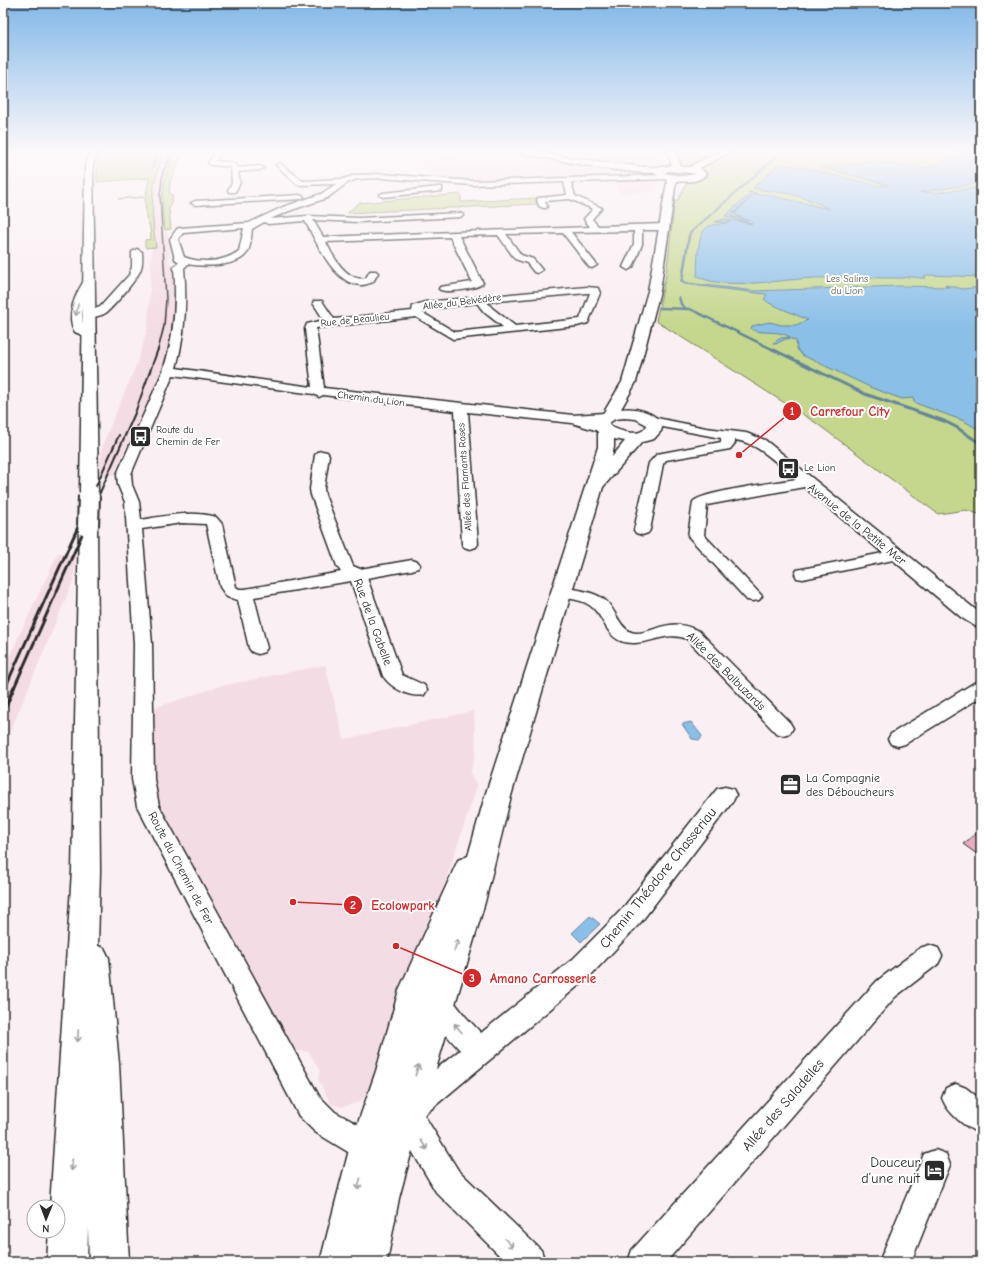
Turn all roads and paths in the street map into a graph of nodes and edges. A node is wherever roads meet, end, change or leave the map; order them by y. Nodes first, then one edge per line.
1 (89, 210) edge
2 (284, 210) edge
3 (597, 210) edge
4 (668, 210) edge
5 (460, 215) dead end
6 (308, 218) junction
7 (253, 224) junction
8 (666, 227) junction
9 (638, 228) junction
10 (596, 229) junction
11 (565, 230) junction
12 (500, 232) junction
13 (453, 234) junction
14 (320, 240) junction
15 (137, 252) dead end
16 (182, 254) junction
17 (592, 265) dead end
18 (628, 267) dead end
19 (537, 270) dead end
20 (373, 273) dead end
21 (89, 280) junction
22 (444, 289) dead end
23 (480, 300) junction
24 (318, 303) dead end
25 (90, 314) junction
26 (418, 314) junction
27 (331, 323) junction
28 (513, 330) junction
29 (89, 335) junction
30 (169, 371) junction
31 (629, 382) junction
32 (319, 393) junction
33 (460, 409) junction
34 (606, 423) junction
35 (645, 426) junction
36 (728, 435) junction
37 (322, 455) dead end
38 (806, 482) junction
39 (594, 489) junction
40 (134, 526) junction
41 (642, 530) dead end
42 (470, 544) dead end
43 (895, 555) junction
44 (412, 565) dead end
45 (356, 574) junction
46 (803, 574) dead end
47 (562, 592) junction
48 (245, 594) junction
49 (753, 596) dead end
50 (981, 622) edge
51 (258, 648) dead end
52 (981, 688) edge
53 (417, 690) dead end
54 (783, 728) dead end
55 (898, 739) dead end
56 (725, 795) dead end
57 (494, 808) junction
58 (86, 871) junction
59 (929, 956) dead end
60 (438, 1002) junction
61 (480, 1052) junction
62 (102, 1064) junction
63 (393, 1071) junction
64 (956, 1098) dead end
65 (405, 1112) junction
66 (981, 1119) edge
67 (379, 1153) junction
68 (935, 1165) dead end
69 (67, 1262) edge
70 (95, 1262) edge
71 (109, 1262) edge
72 (340, 1262) edge
73 (367, 1262) edge
74 (529, 1262) edge
75 (644, 1262) edge
76 (894, 1262) edge

1 - 21 main road
2 - 7 street
3 - 10 street
4 - 8 main road
5 - 6 street
6 - 7 street
6 - 14 street
7 - 16 street
7 - 16 street, Route du Chemin de Fer
8 - 9 street
8 - 31 main road
9 - 10 street
9 - 18 street
10 - 11 street
11 - 12 street
11 - 17 street
12 - 13 street
12 - 19 street
13 - 14 street
13 - 22 street
14 - 20 street
15 - 25 street
16 - 30 street, Route du Chemin de Fer
21 - 25 main road
21 -> 29 street
23 - 26 street, Allée du Belvédère
23 - 28 street
23 - 28 street, Allée du Belvédère
24 - 27 street
25 - 29 main road
26 - 27 street, Rue de Beaulieu
26 - 28 street, Allée du Belvédère
27 - 32 street, Rue de Beaulieu
29 - 58 main road, bridge
30 - 32 street, Chemin du Lion
30 - 40 street, Route du Chemin de Fer
31 - 34 main road
31 - 35 main road
32 - 33 street, Chemin du Lion
33 - 34 street, Chemin du Lion
33 - 42 street, Allée des Flamants Roses
34 - 35 main road
34 - 35 main road
34 - 39 main road
35 - 36 street, Avenue de la Petite Mer
35 - 39 main road
36 - 38 street, Avenue de la Petite Mer
36 - 41 street
37 - 45 street, Rue de la Gabelle
38 - 43 street, Avenue de la Petite Mer
38 - 49 street
39 - 47 main road
40 - 48 street
40 - 67 street, Route du Chemin de Fer
43 - 46 street
43 - 50 street, Avenue de la Petite Mer
44 - 45 street
45 - 48 street
45 - 53 street, Rue de la Gabelle
47 - 54 street, Allée des Balbuzards
47 - 57 main road
48 - 51 street
52 - 55 street
56 - 61 street, Chemin Théodore Chasseriau
60 -> 57 main road
57 - 63 main road
58 - 62 main road
58 -> 69 main road
59 - 75 street, Allée des Saladelles
61 -> 60 street
65 -> 60 main road
61 - 65 street, Chemin Théodore Chasseriau
62 - 70 main road
62 - 71 main road
63 - 65 street
63 - 67 main road
64 - 66 street
65 - 67 main road
65 -> 74 street
67 -> 72 main road
67 - 73 main road
68 - 76 street

